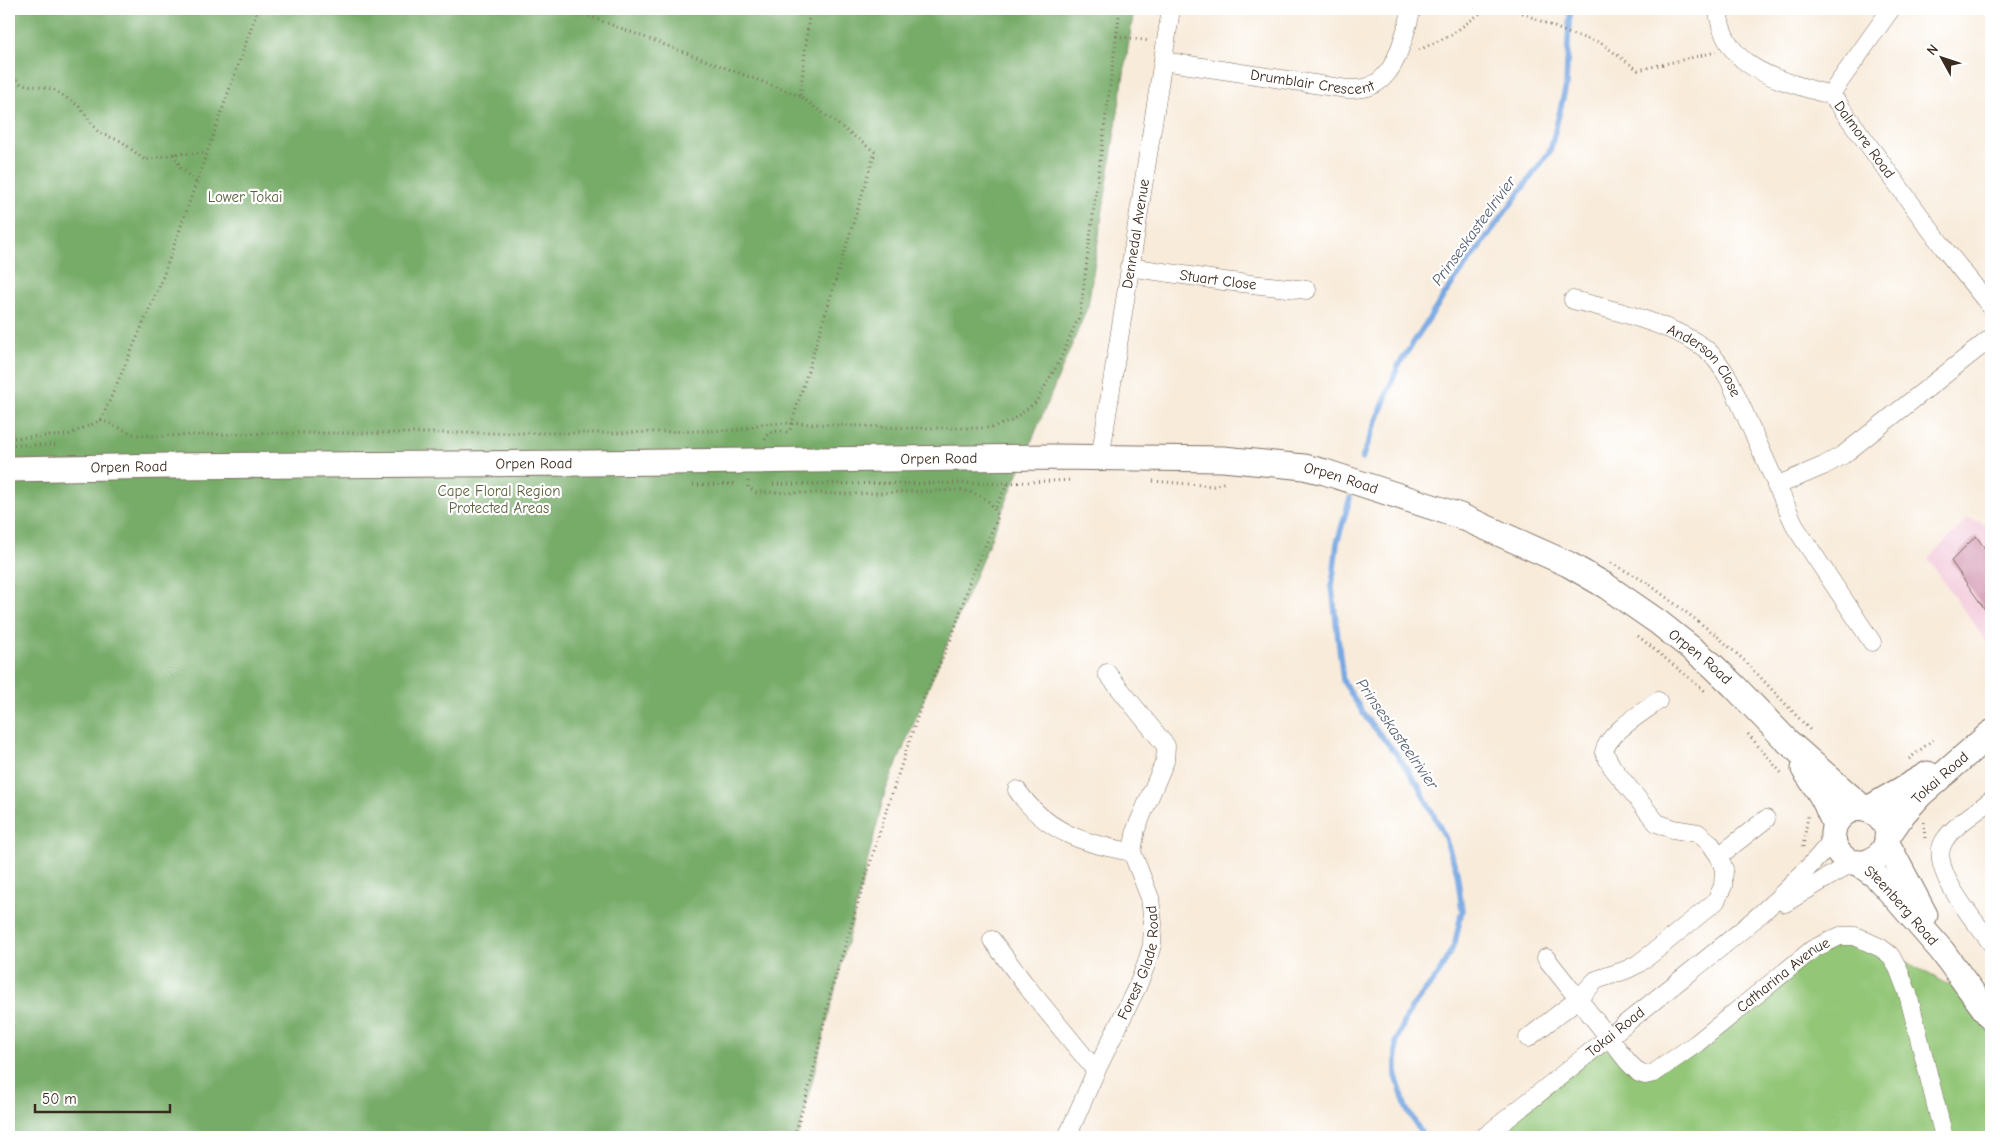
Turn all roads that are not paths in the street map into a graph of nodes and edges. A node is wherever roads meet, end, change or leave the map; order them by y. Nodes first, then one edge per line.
1 (1171, 9) edge
2 (1412, 9) edge
3 (1718, 9) edge
4 (1891, 9) edge
5 (1163, 61) junction
6 (1830, 95) junction
7 (1129, 267) junction
8 (1307, 290) dead end
9 (1573, 300) dead end
10 (1991, 307) edge
11 (1991, 338) edge
12 (1100, 459) junction
13 (9, 469) edge
14 (1776, 486) junction
15 (1872, 642) dead end
16 (1107, 673) dead end
17 (1658, 701) dead end
18 (1984, 739) edge
19 (1786, 740) junction
20 (1017, 790) dead end
21 (1991, 800) edge
22 (1866, 809) junction
23 (1766, 819) dead end
24 (1833, 833) junction
25 (1887, 840) junction
26 (1132, 852) junction
27 (1719, 856) junction
28 (1855, 863) junction
29 (1745, 928) junction
30 (992, 940) dead end
31 (1991, 943) edge
32 (1942, 951) junction
33 (1546, 958) dead end
34 (1578, 999) junction
35 (1991, 1018) edge
36 (1528, 1038) dead end
37 (1608, 1038) junction
38 (1096, 1071) junction
39 (1067, 1137) edge
40 (1484, 1137) edge
41 (1944, 1137) edge

1 - 5 street, Dennedal Avenue
2 - 5 street, Drumblair Crescent
3 - 6 street, Dalmore Road
4 - 6 street
5 - 7 street, Dennedal Avenue
6 - 10 street, Dalmore Road
7 - 8 street, Stuart Close
7 - 12 street, Dennedal Avenue
9 - 14 street, Anderson Close
11 - 14 street
12 - 13 main road, Orpen Road
12 - 19 main road, Orpen Road
14 - 15 street, Anderson Close
16 - 26 street
17 - 27 street
18 - 22 main road, Tokai Road
18 - 25 main road, Tokai Road
19 - 22 main road, Orpen Road
19 - 24 main road, Orpen Road
20 - 26 street
21 - 31 street
22 - 24 main road
22 - 25 main road
23 - 27 street
24 - 28 main road
24 - 29 street, Tokai Road
25 - 28 main road
25 - 32 main road, Steenberg Road
26 - 38 street, Forest Glade Road
27 - 34 street
28 - 29 street, Tokai Road
28 - 32 main road, Steenberg Road
29 - 37 street, Tokai Road
30 - 38 street
32 - 35 main road, Steenberg Road
33 - 34 street, Catharina Avenue
34 - 36 street
34 - 37 street, Catharina Avenue
37 - 40 street, Tokai Road
37 - 41 street, Catharina Avenue
38 - 39 street, Forest Glade Road

